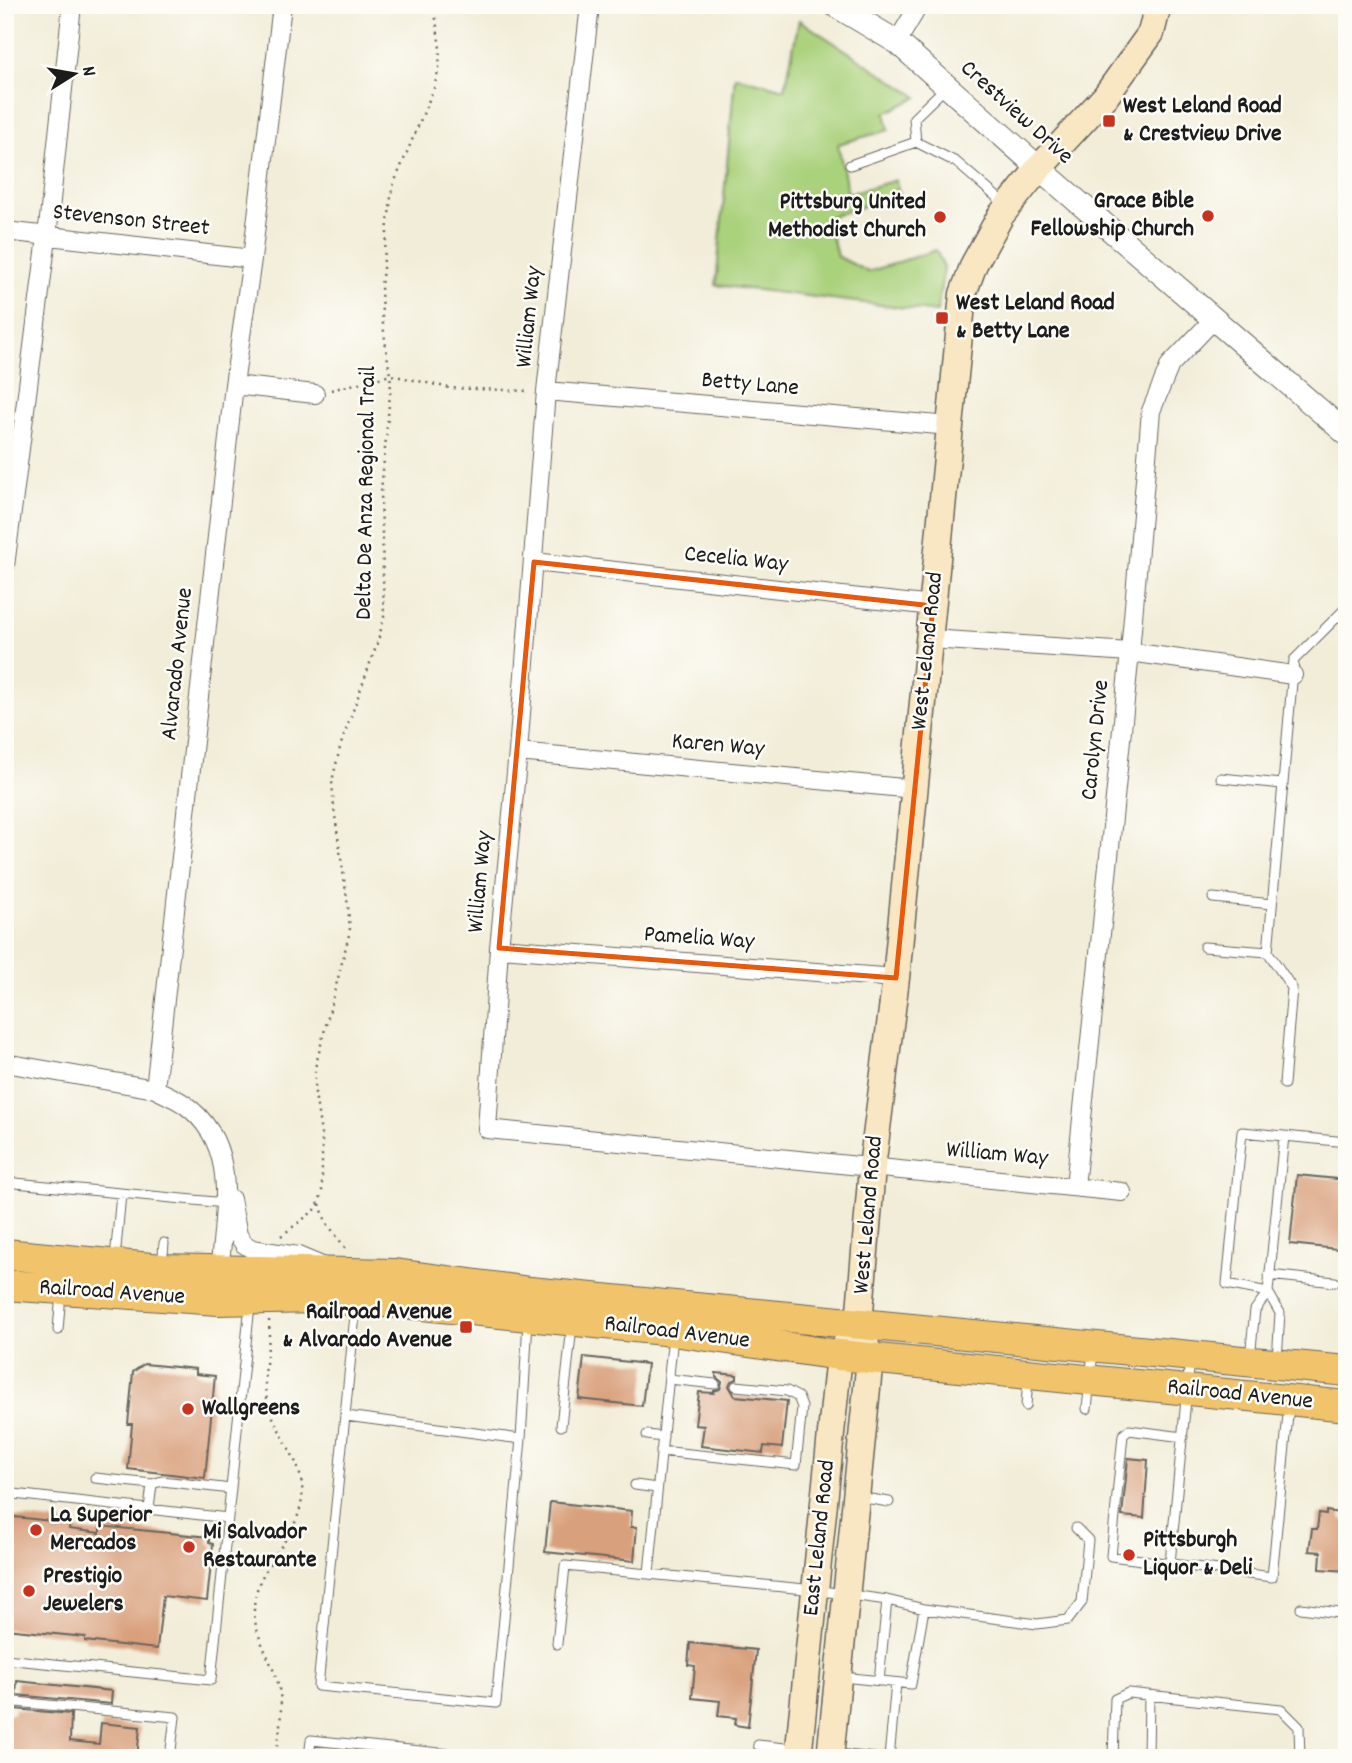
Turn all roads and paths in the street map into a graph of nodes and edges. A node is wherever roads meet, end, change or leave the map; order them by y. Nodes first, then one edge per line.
1 (72, 5) edge
2 (282, 5) edge
3 (434, 5) edge
4 (590, 5) edge
5 (835, 5) edge
6 (919, 5) edge
7 (1158, 5) edge
8 (897, 42) junction
9 (947, 86) junction
10 (916, 142) junction
11 (850, 165) dead end
12 (1039, 168) junction
13 (1008, 207) junction
14 (5, 231) edge
15 (47, 237) junction
16 (252, 259) junction
17 (1214, 319) junction
18 (391, 376) junction
19 (234, 385) junction
20 (546, 391) junction
21 (315, 394) joint
22 (950, 426) junction
23 (1347, 434) edge
24 (534, 562) junction
25 (5, 566) edge
26 (933, 606) junction
27 (1347, 607) edge
28 (930, 639) junction
29 (1130, 652) junction
30 (1293, 675) junction
31 (518, 752) junction
32 (1221, 778) dead end
33 (1282, 784) junction
34 (914, 789) junction
35 (1213, 898) dead end
36 (1272, 904) junction
37 (1204, 947) dead end
38 (499, 948) junction
39 (1268, 952) junction
40 (895, 978) junction
41 (5, 1063) edge
42 (1284, 1084) dead end
43 (155, 1088) junction
44 (1284, 1136) junction
45 (1347, 1142) edge
46 (872, 1168) junction
47 (226, 1177) junction
48 (5, 1182) edge
49 (1075, 1187) junction
50 (1122, 1192) dead end
51 (121, 1194) junction
52 (320, 1200) junction
53 (225, 1203) junction
54 (5, 1254) edge
55 (343, 1262) junction
56 (114, 1264) junction
57 (1269, 1275) junction
58 (257, 1280) junction
59 (1335, 1282) dead end
60 (5, 1285) edge
61 (218, 1285) junction
62 (62, 1290) junction
63 (1268, 1292) junction
64 (356, 1299) junction
65 (529, 1304) junction
66 (572, 1321) junction
67 (859, 1323) junction
68 (58, 1330) dead end
69 (673, 1331) junction
70 (1093, 1348) junction
71 (839, 1355) junction
72 (1190, 1356) junction
73 (870, 1358) junction
74 (1263, 1363) junction
75 (1347, 1371) edge
76 (1029, 1374) junction
77 (669, 1379) junction
78 (715, 1384) dead end
79 (736, 1386) dead end
80 (1187, 1390) junction
81 (1088, 1394) junction
82 (1290, 1400) junction
83 (1026, 1406) dead end
84 (1347, 1406) edge
85 (346, 1416) junction
86 (561, 1426) dead end
87 (647, 1435) dead end
88 (663, 1437) junction
89 (1184, 1437) junction
90 (521, 1439) junction
91 (661, 1451) junction
92 (95, 1478) dead end
93 (152, 1484) junction
94 (635, 1485) dead end
95 (657, 1488) junction
96 (231, 1489) junction
97 (5, 1493) edge
98 (856, 1497) junction
99 (889, 1502) dead end
100 (149, 1509) junction
101 (228, 1518) junction
102 (1076, 1528) dead end
103 (1170, 1563) junction
104 (649, 1573) junction
105 (815, 1590) junction
106 (846, 1595) junction
107 (887, 1600) junction
108 (1301, 1608) dead end
109 (924, 1609) junction
110 (1347, 1614) edge
111 (557, 1644) dead end
112 (5, 1659) edge
113 (838, 1676) junction
114 (879, 1681) junction
115 (896, 1683) junction
116 (1149, 1696) junction
117 (5, 1701) edge
118 (758, 1745) dead end
119 (798, 1753) edge
120 (830, 1755) edge
121 (170, 1758) edge
122 (276, 1758) edge
123 (309, 1758) edge
124 (489, 1758) edge
125 (875, 1758) edge
126 (888, 1758) edge
127 (1113, 1758) edge
128 (1147, 1758) edge
129 (1300, 1758) edge

1 - 15 street
2 - 16 street, Alvarado Avenue
3 - 18 path, Delta De Anza Regional Trail
4 - 20 street, William Way
5 - 8 street, Crestview Drive
6 - 8 street
7 - 12 main road, West Leland Road
8 - 9 street, Crestview Drive
9 - 10 lane
9 - 12 street, Crestview Drive
10 - 11 lane
10 - 13 lane
12 - 13 main road, West Leland Road
12 - 17 street, Crestview Drive
13 - 22 main road, West Leland Road
14 - 15 street, Stevenson Street
15 - 16 street, Stevenson Street
15 - 25 street
16 - 19 street, Alvarado Avenue
17 - 23 street, Crestview Drive
17 - 29 street, Carolyn Drive
18 - 20 path
18 - 21 path
18 - 52 path, Delta De Anza Regional Trail
19 - 21 street
19 - 43 street, Alvarado Avenue
20 - 22 street, Betty Lane
20 - 24 street, William Way
22 - 26 main road, West Leland Road
24 - 26 street, Cecelia Way
24 - 31 street, William Way
26 - 28 main road, West Leland Road
27 - 30 lane
28 - 29 street
28 - 34 main road, West Leland Road
29 - 30 street
29 - 49 street, Carolyn Drive
30 - 33 lane
31 - 34 street, Karen Way
31 - 38 street, William Way
32 - 33 lane
33 - 36 lane
34 - 40 main road, West Leland Road
35 - 36 lane
36 - 39 lane
37 - 39 lane
38 - 40 street, Pamelia Way
38 - 46 street, William Way
39 - 42 lane
40 - 46 main road, West Leland Road
41 - 43 street
43 - 47 street
44 - 45 lane
44 - 57 lane
44 - 63 lane
46 - 49 street, William Way
46 - 67 main road, West Leland Road
47 - 53 street
47 - 58 street
48 - 51 lane
49 - 50 street, William Way
51 - 53 lane
51 - 56 lane
52 - 55 path
52 - 58 path
53 - 61 street
54 - 56 highway, Railroad Avenue
55 - 58 highway, Railroad Avenue
55 - 65 highway, Railroad Avenue
56 - 61 highway, Railroad Avenue
57 - 59 lane
57 - 63 lane
58 - 61 highway, Railroad Avenue
58 - 64 highway, Railroad Avenue
58 - 96 lane
58 - 122 path
60 - 62 highway, Railroad Avenue
61 - 62 highway, Railroad Avenue
62 - 68 lane
63 - 74 lane
63 - 74 lane
64 - 65 highway, Railroad Avenue
64 - 85 lane
65 - 66 highway, Railroad Avenue
65 - 67 highway, Railroad Avenue
65 - 90 lane
66 - 69 highway, Railroad Avenue
66 - 86 lane
67 - 70 highway, Railroad Avenue
67 - 71 main road, East Leland Road
67 - 73 main road, West Leland Road
69 - 71 highway, Railroad Avenue
69 - 77 lane
70 - 72 highway, Railroad Avenue
70 - 81 lane
71 - 73 highway, Railroad Avenue
71 - 105 main road, East Leland Road
72 - 74 highway, Railroad Avenue
72 - 80 lane
73 - 76 highway, Railroad Avenue
73 - 98 main road, East Leland Road
74 - 75 highway, Railroad Avenue
76 - 81 highway, Railroad Avenue
76 - 83 lane
77 - 78 lane
77 - 88 lane
79 - 91 lane
80 - 81 highway, Railroad Avenue
80 - 82 highway, Railroad Avenue
80 - 89 lane
82 - 84 highway, Railroad Avenue
82 - 103 lane
85 - 90 lane
85 - 90 lane
87 - 88 lane
88 - 91 lane
89 - 103 lane
89 - 103 lane
91 - 95 lane
92 - 93 lane
93 - 96 lane
93 - 100 lane
94 - 95 lane
95 - 104 lane
96 - 101 lane
97 - 100 lane
98 - 99 lane
98 - 106 main road, East Leland Road
100 - 101 lane
101 - 112 lane
102 - 109 lane
104 - 105 lane
104 - 111 lane
105 - 106 lane
105 - 119 main road, East Leland Road
106 - 107 lane
106 - 113 main road, East Leland Road
107 - 109 lane
107 - 114 lane
108 - 110 lane
109 - 115 lane
113 - 114 lane
113 - 120 main road, East Leland Road
114 - 115 lane
115 - 126 lane
116 - 127 lane
116 - 128 lane
116 - 129 lane
117 - 121 lane
118 - 119 lane
119 - 120 lane
120 - 125 lane
123 - 124 lane

